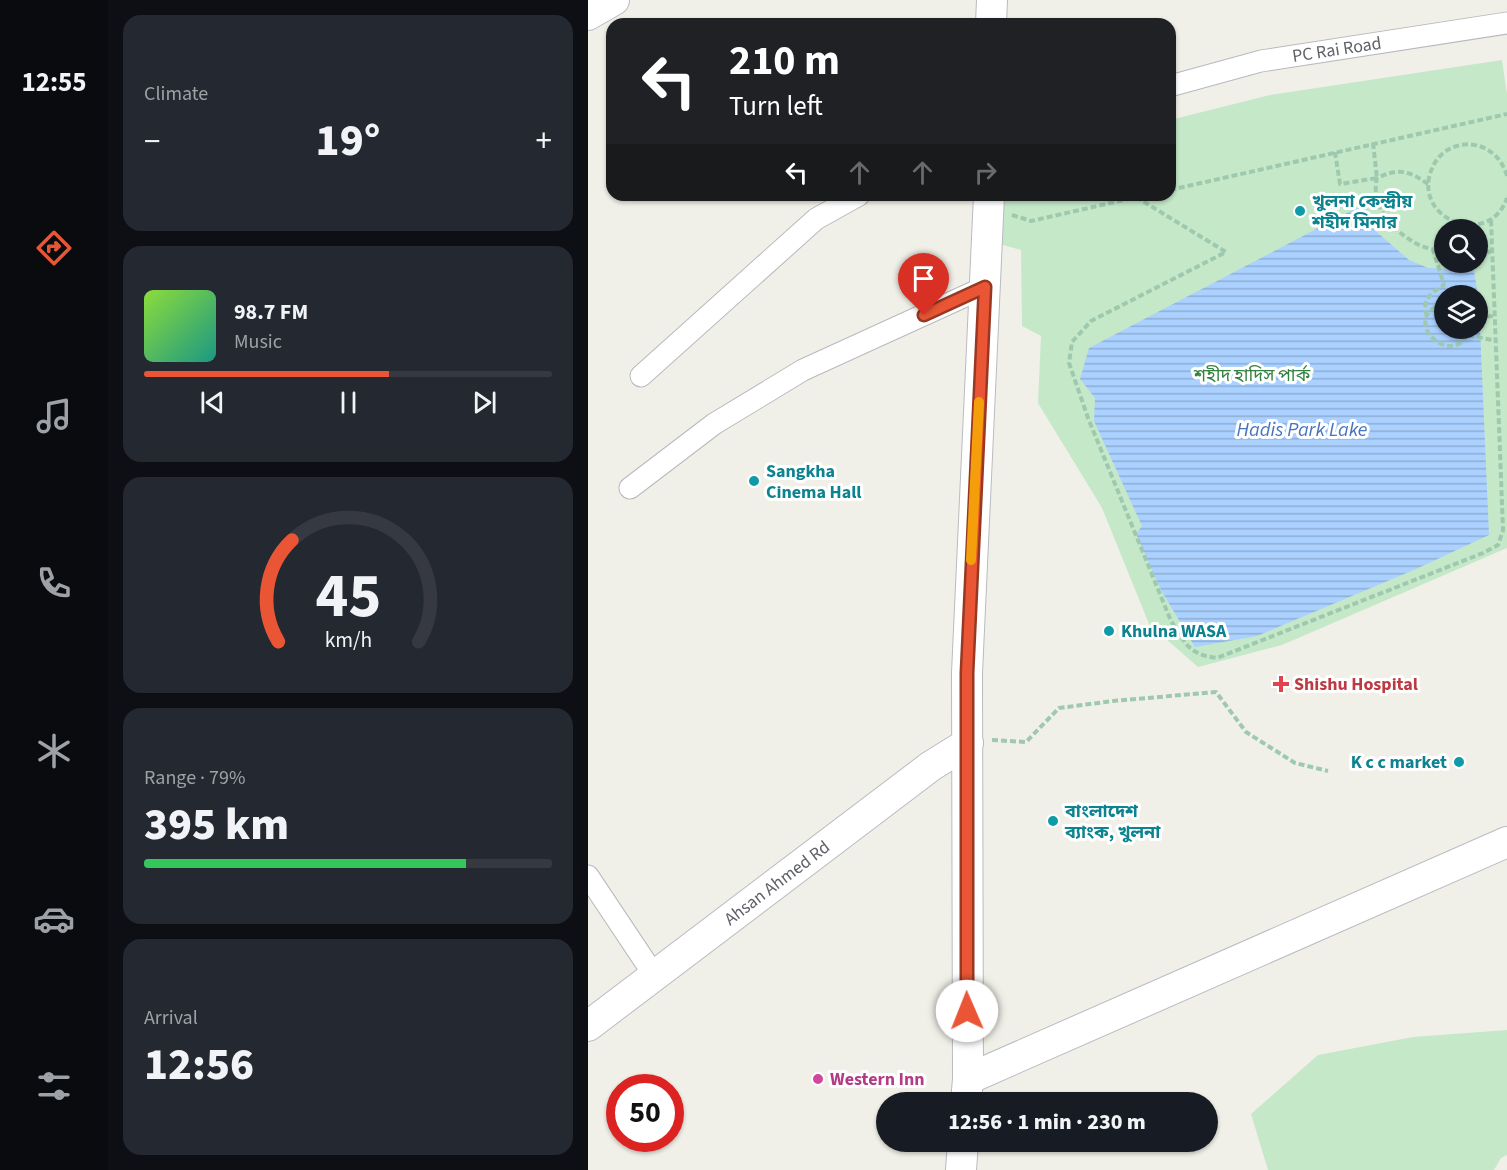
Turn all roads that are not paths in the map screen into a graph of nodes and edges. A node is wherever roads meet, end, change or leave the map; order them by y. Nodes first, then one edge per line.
1 (614, 0) edge
2 (992, 0) edge
3 (588, 15) edge
4 (992, 18) edge
5 (1507, 23) edge
6 (1176, 84) edge
7 (848, 201) edge
8 (996, 204) edge
9 (985, 287) junction
10 (641, 376) dead end
11 (630, 488) dead end
12 (968, 741) junction
13 (1507, 842) edge
14 (588, 876) edge
15 (654, 975) junction
16 (588, 1026) edge
17 (967, 1091) edge
18 (962, 1152) edge
19 (961, 1170) edge

1 - 3 main road
2 - 4 main road
5 - 6 street, PC Rai Road
7 - 10 street
8 - 9 main road
9 - 11 street
9 - 12 main road
12 - 15 main road, Ahsan Ahmed Rd
12 - 17 main road
13 - 17 main road
14 - 15 street
15 - 16 main road, Ahsan Ahmed Rd
18 - 19 main road

